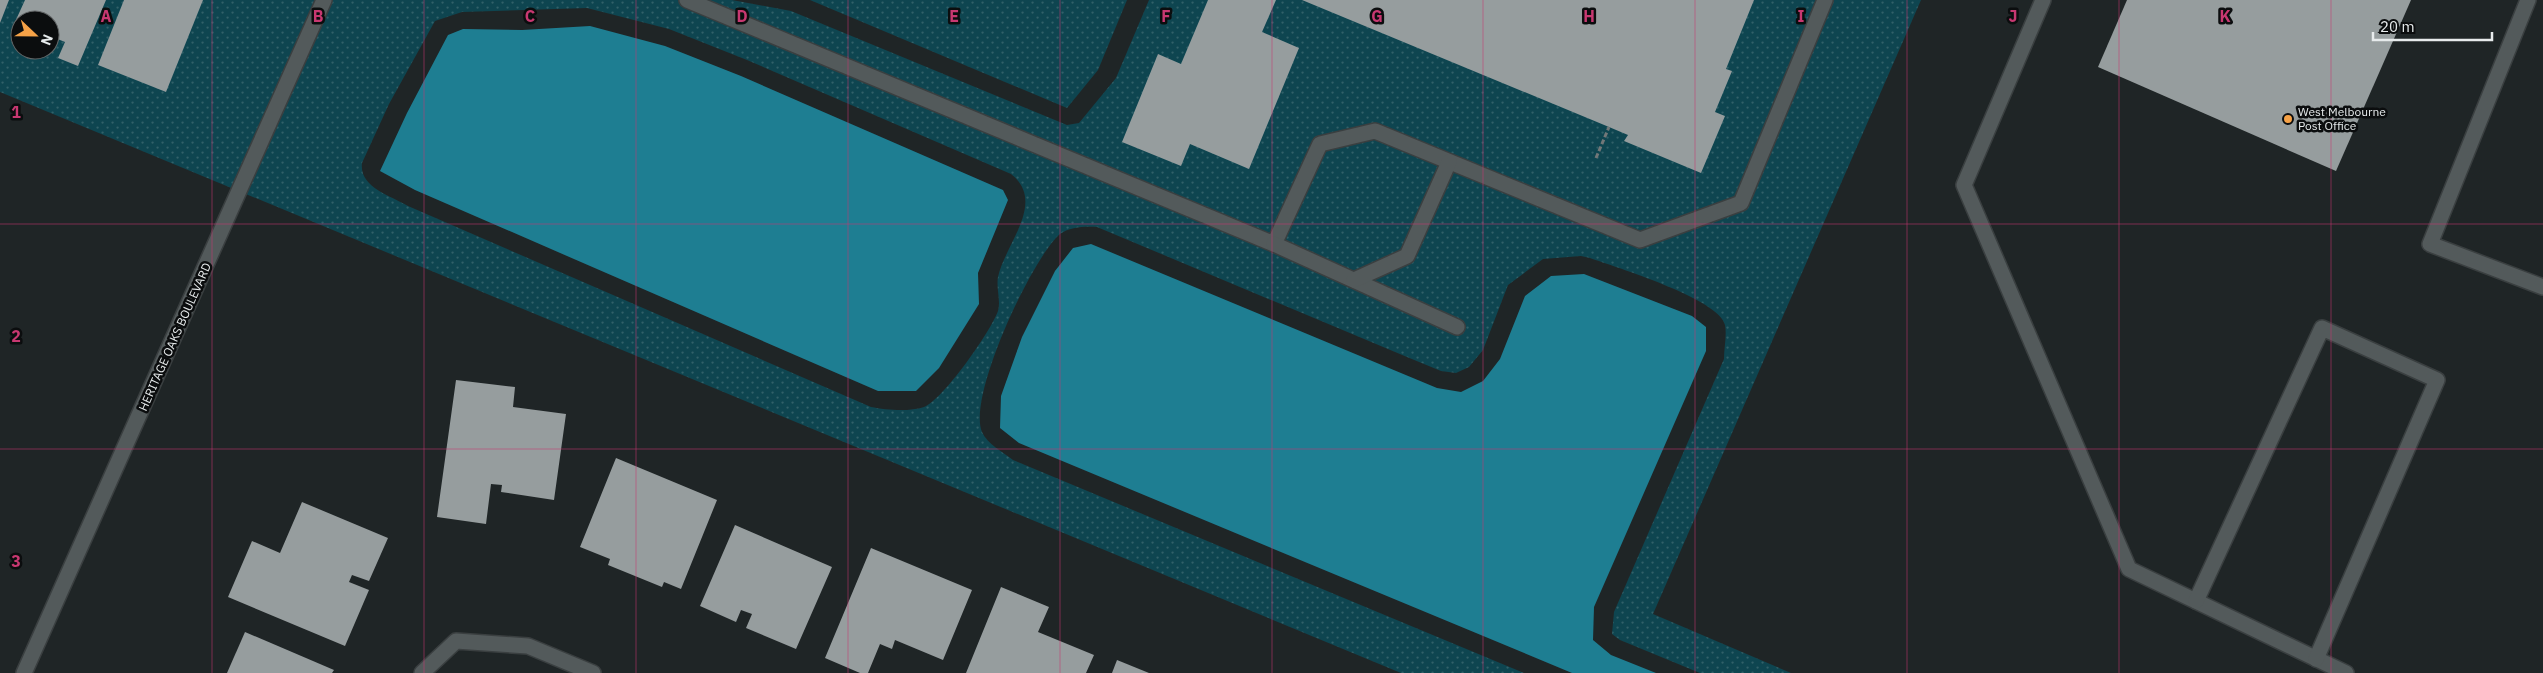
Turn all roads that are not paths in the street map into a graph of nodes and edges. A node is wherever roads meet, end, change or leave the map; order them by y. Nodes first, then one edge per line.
1 (324, 0) edge
2 (687, 0) edge
3 (1825, 0) edge
4 (2043, 0) edge
5 (2528, 0) edge
6 (1449, 162) junction
7 (1274, 244) junction
8 (1354, 280) junction
9 (2543, 287) edge
10 (1457, 327) dead end
11 (2196, 602) junction
12 (2316, 659) junction
13 (24, 673) edge
14 (422, 673) edge
15 (593, 673) edge
16 (2346, 673) edge

1 - 13 street, HERITAGE OAKS BOULEVARD
2 - 7 street
3 - 6 street
4 - 11 street
5 - 9 street
6 - 7 street
6 - 8 street
7 - 8 street
8 - 10 street
11 - 12 street
11 - 12 street
12 - 16 street
14 - 15 street

